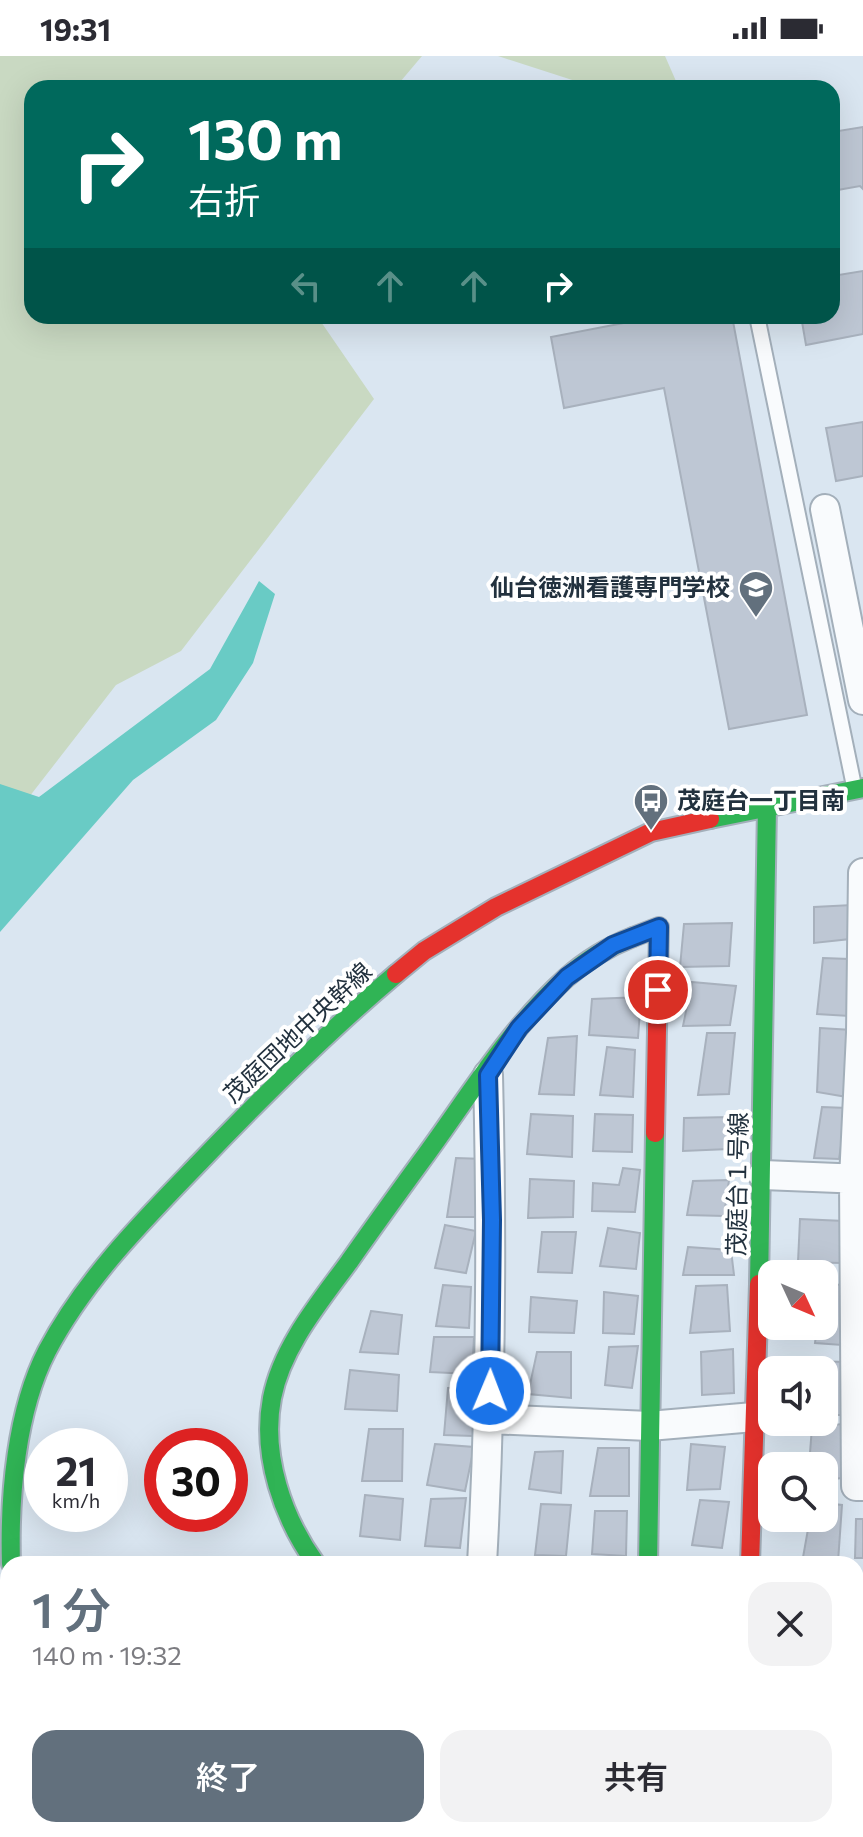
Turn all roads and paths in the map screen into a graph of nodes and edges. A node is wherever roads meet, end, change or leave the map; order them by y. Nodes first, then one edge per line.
1 (759, 324) edge
2 (825, 509) dead end
3 (863, 700) edge
4 (859, 789) edge
5 (767, 806) junction
6 (863, 873) edge
7 (862, 1033) edge
8 (488, 1075) junction
9 (763, 1175) junction
10 (858, 1179) edge
11 (859, 1333) edge
12 (754, 1417) junction
13 (490, 1419) junction
14 (649, 1426) junction
15 (863, 1486) edge
16 (11, 1556) edge
17 (310, 1556) edge
18 (482, 1556) edge
19 (648, 1556) edge
20 (750, 1556) edge

1 - 4 lane
2 - 3 street
4 - 5 street, 茂庭団地中央幹線
5 - 9 street, 茂庭台１号線
5 - 16 street, 茂庭団地中央幹線
6 - 7 street
7 - 10 street
8 - 13 street
8 - 14 street
8 - 17 street
9 - 10 street
9 - 12 street, 茂庭台１号線
10 - 11 street
11 - 15 street
12 - 14 street
12 - 20 street, 茂庭台１号線
13 - 14 street
13 - 18 street
14 - 19 street

